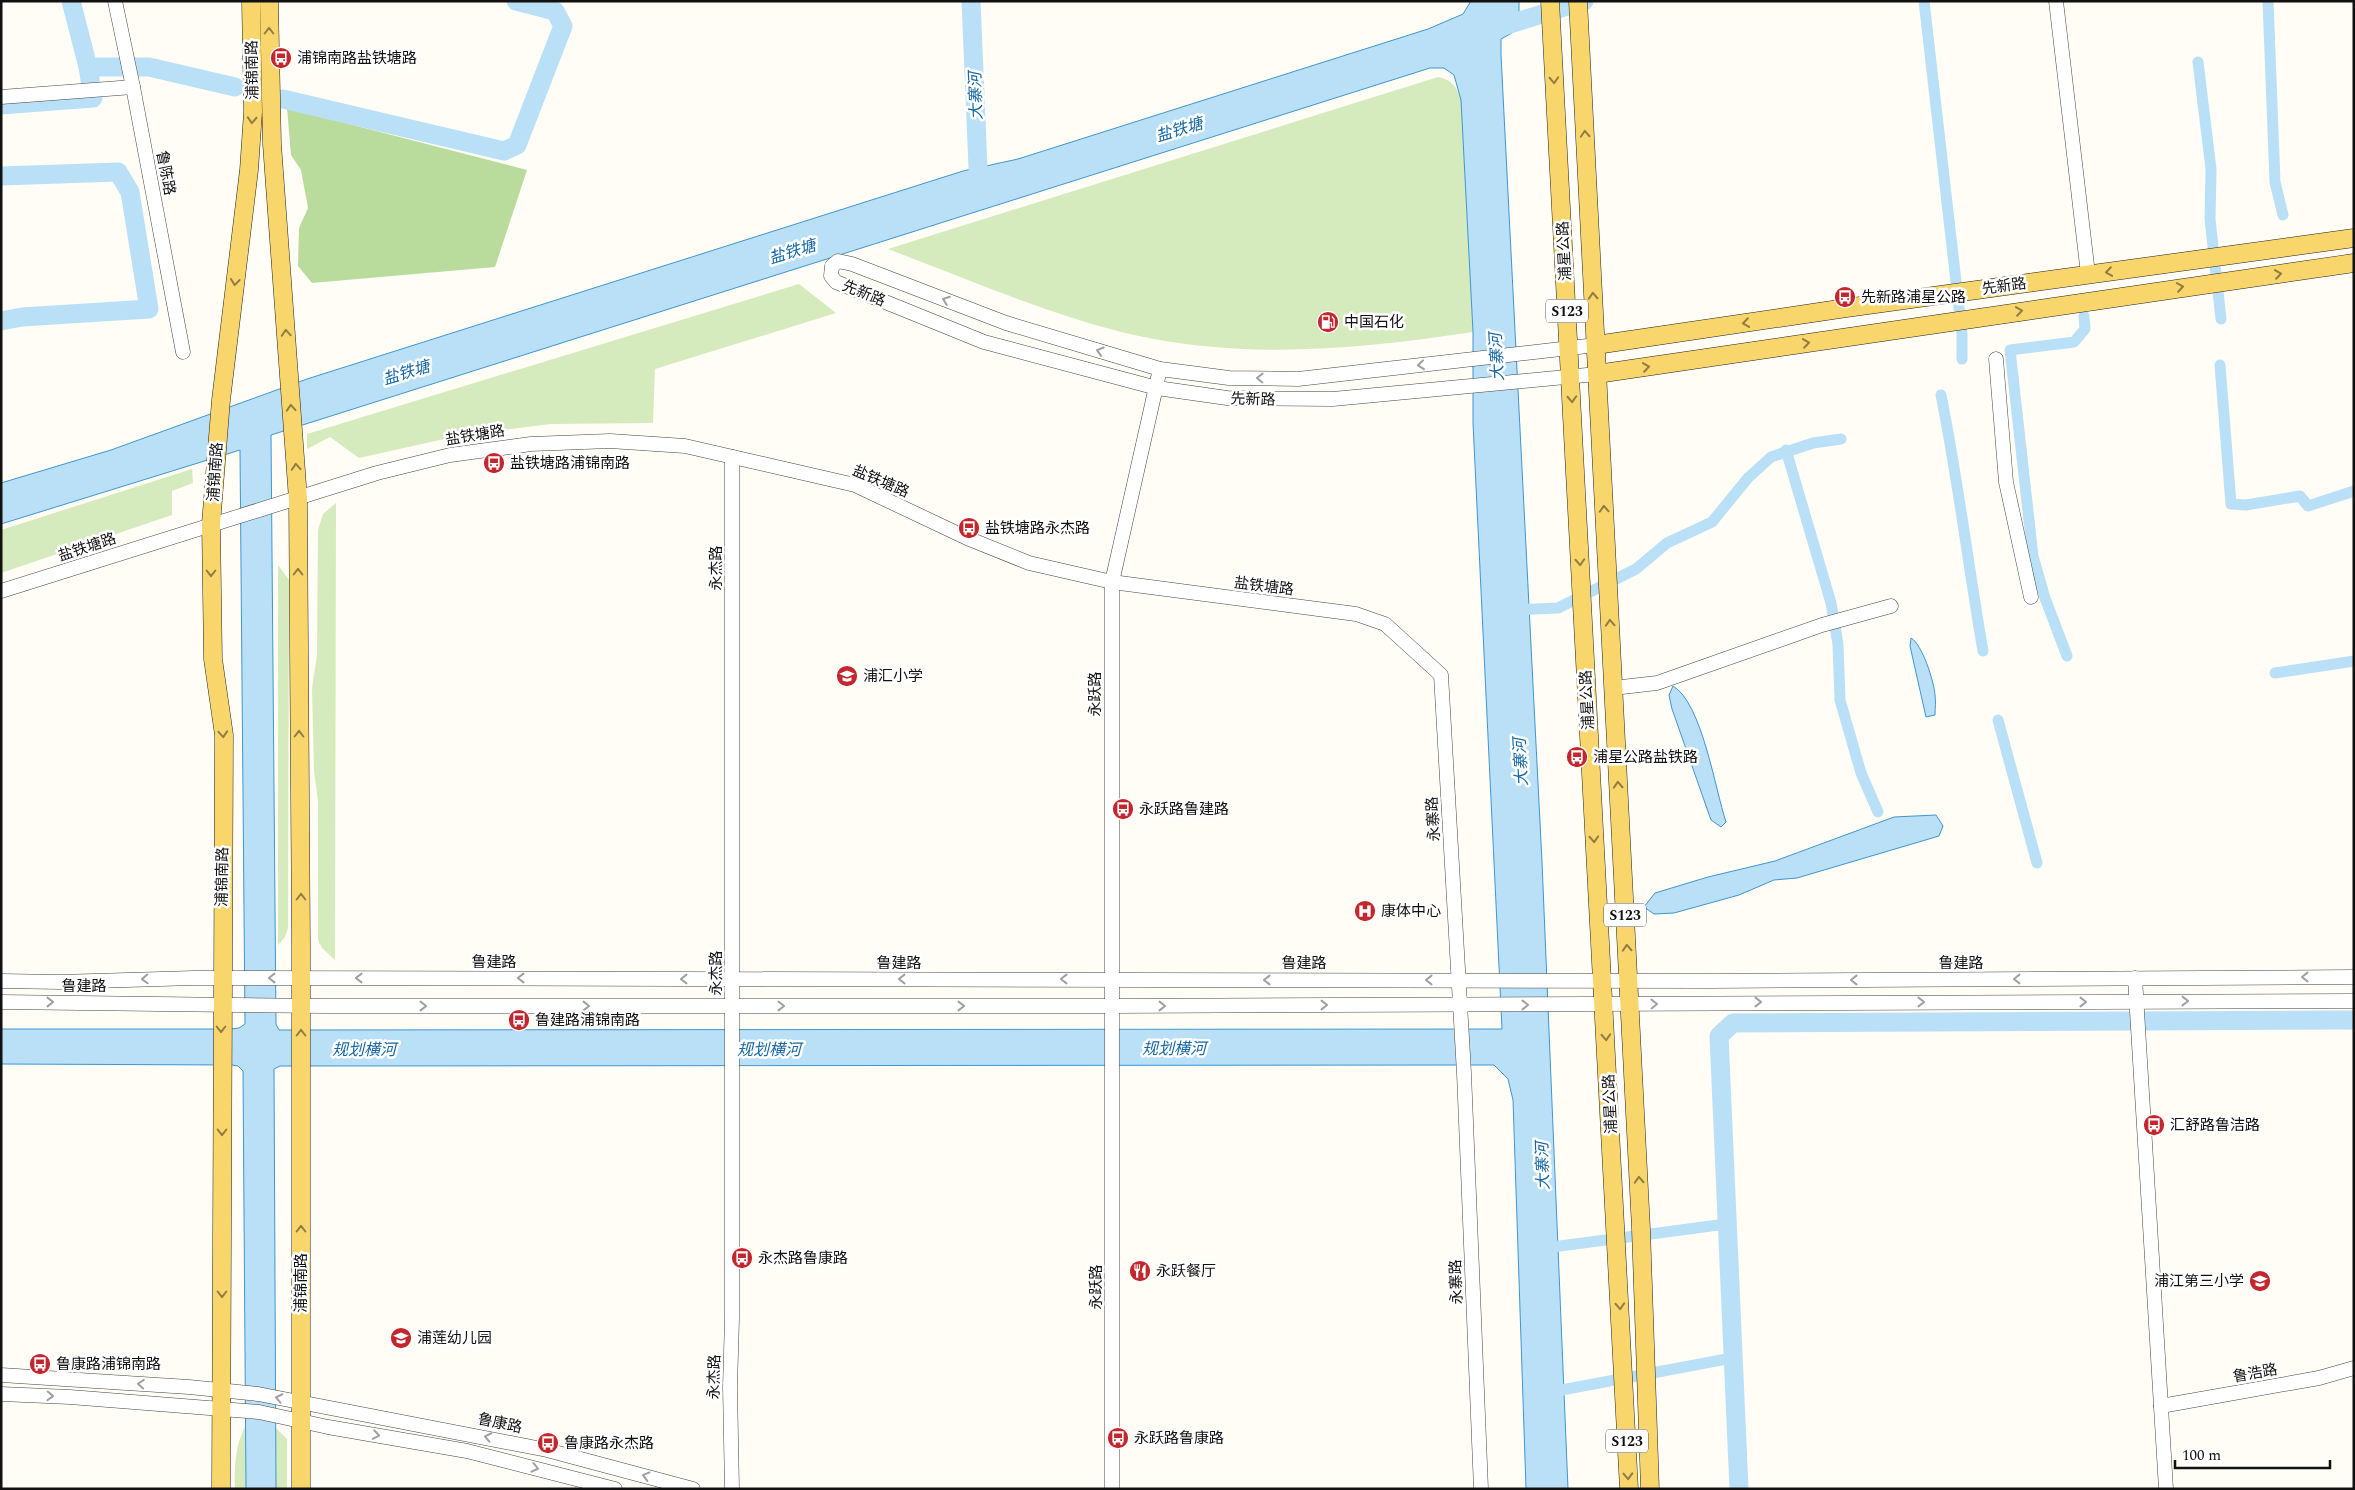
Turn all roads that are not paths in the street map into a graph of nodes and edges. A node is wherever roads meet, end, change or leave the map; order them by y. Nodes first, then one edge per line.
1 (115, 1) edge
2 (251, 1) edge
3 (269, 1) edge
4 (1550, 1) edge
5 (1578, 1) edge
6 (2056, 1) edge
7 (133, 84) junction
8 (1, 97) edge
9 (2354, 238) edge
10 (2354, 263) edge
11 (2088, 274) junction
12 (1596, 345) junction
13 (1569, 348) junction
14 (183, 352) dead end
15 (1996, 359) dead end
16 (1160, 369) junction
17 (1597, 374) junction
18 (1570, 377) junction
19 (1157, 388) junction
20 (732, 457) junction
21 (298, 499) junction
22 (211, 524) junction
23 (1112, 582) junction
24 (1, 591) edge
25 (2031, 596) dead end
26 (1891, 606) dead end
27 (1409, 644) joint
28 (1614, 688) junction
29 (2354, 977) edge
30 (221, 978) junction
31 (301, 978) junction
32 (2135, 978) junction
33 (732, 979) junction
34 (1113, 979) junction
35 (1459, 980) junction
36 (1603, 980) junction
37 (1628, 980) junction
38 (1, 981) edge
39 (2354, 1001) edge
40 (1, 1002) edge
41 (2137, 1002) junction
42 (221, 1004) junction
43 (1630, 1004) junction
44 (301, 1005) junction
45 (1460, 1005) junction
46 (1604, 1005) junction
47 (732, 1006) junction
48 (1113, 1006) junction
49 (2354, 1368) edge
50 (1, 1375) edge
51 (222, 1390) junction
52 (1, 1394) edge
53 (300, 1403) junction
54 (2161, 1406) junction
55 (221, 1409) junction
56 (300, 1421) junction
57 (220, 1489) edge
58 (301, 1489) edge
59 (616, 1489) edge
60 (693, 1489) edge
61 (732, 1489) edge
62 (1112, 1489) edge
63 (1481, 1489) edge
64 (1629, 1489) edge
65 (1650, 1489) edge
66 (2166, 1489) edge

1 - 7 street, 鲁陈路
2 -> 22 main road, 浦锦南路
21 -> 3 main road, 浦锦南路
4 -> 13 main road, 浦星公路 / S123
12 -> 5 main road, 浦星公路 / S123
6 - 11 street
7 - 8 street
7 - 14 street, 鲁陈路
9 -> 11 main road, 先新路
17 -> 10 main road, 先新路
11 -> 12 main road, 先新路
12 - 13 street, 先新路
12 - 17 main road, 浦星公路 / S123
13 -> 16 street, 先新路
13 - 18 main road, 浦星公路 / S123
15 - 25 street
16 - 19 street, 永跃路
16 -> 19 street, 先新路
17 - 18 street, 先新路
28 -> 17 main road, 浦星公路 / S123
18 - 19 street, 先新路
18 -> 36 main road, 浦星公路 / S123
19 - 23 street, 永跃路
20 - 21 street, 盐铁塘路
20 - 23 street, 盐铁塘路
20 - 33 street, 永杰路
21 - 22 street, 盐铁塘路
31 -> 21 main road, 浦锦南路
22 - 24 street, 盐铁塘路
22 -> 30 main road, 浦锦南路
23 - 27 street, 盐铁塘路
23 - 34 street, 永跃路
26 - 28 street
27 - 35 street, 永寨路
37 -> 28 main road, 浦星公路 / S123
29 -> 32 street, 鲁建路
31 -> 30 street, 鲁建路
30 -> 38 street, 鲁建路
30 - 42 main road, 浦锦南路
33 -> 31 street, 鲁建路
31 - 44 main road, 浦锦南路
32 -> 37 street, 鲁建路
32 - 41 street
34 -> 33 street, 鲁建路
33 - 47 street, 永杰路
35 -> 34 street, 鲁建路
34 - 48 street, 永跃路
35 - 36 street, 鲁建路
35 - 45 street, 永寨路
36 - 37 street, 鲁建路
36 - 46 main road, 浦星公路 / S123
37 - 43 main road, 浦星公路 / S123
41 -> 39 street
40 -> 42 street, 鲁建路
43 -> 41 street
41 - 54 street
42 - 44 street, 鲁建路
42 -> 51 main road, 浦锦南路
43 - 46 street
65 -> 43 main road, 浦星公路 / S123
44 -> 47 street, 鲁建路
53 -> 44 main road, 浦锦南路
45 -> 46 street
48 -> 45 street
45 - 63 street, 永寨路
46 -> 64 main road, 浦星公路 / S123
47 -> 48 street
47 - 61 street, 永杰路
48 - 62 street, 永跃路
49 - 54 street, 鲁浩路
51 -> 50 street, 鲁康路
53 -> 51 street, 鲁康路
51 - 55 main road
52 -> 55 street
53 - 56 main road, 浦锦南路
60 -> 53 street, 鲁康路
54 - 66 street
55 - 56 street
55 - 57 main road
56 - 58 main road, 浦锦南路
56 -> 59 street

